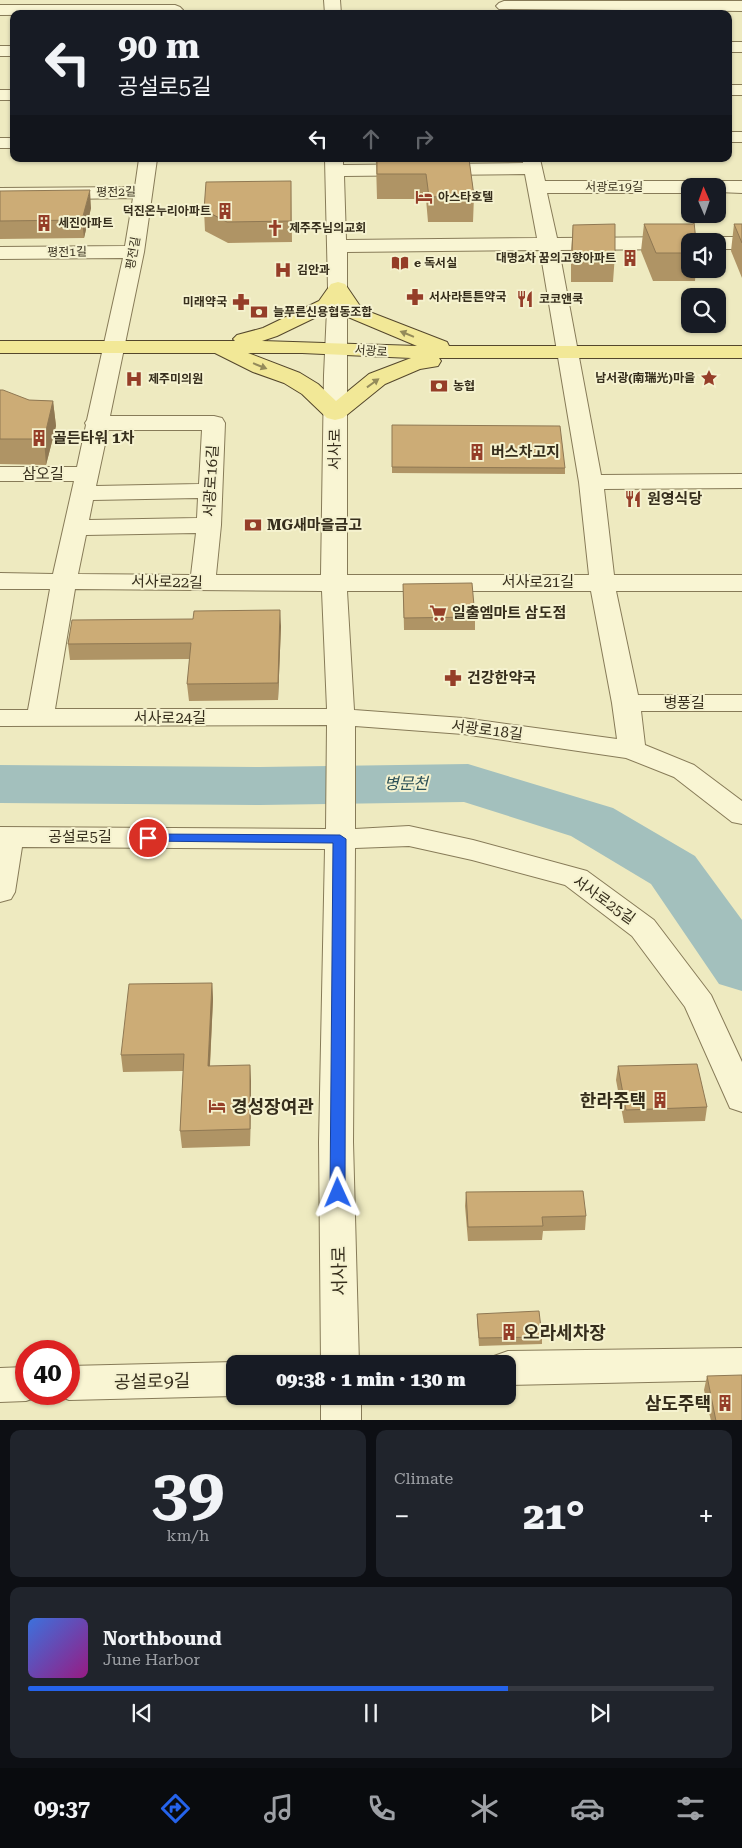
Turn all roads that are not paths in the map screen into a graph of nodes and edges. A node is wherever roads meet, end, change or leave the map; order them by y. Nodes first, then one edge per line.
1 (742, 6) edge
2 (504, 7) edge
3 (176, 8) edge
4 (0, 10) edge
5 (147, 162) edge
6 (531, 163) edge
7 (334, 165) edge
8 (537, 187) junction
9 (681, 187) edge
10 (726, 187) edge
11 (742, 187) edge
12 (142, 192) junction
13 (0, 194) edge
14 (548, 243) junction
15 (681, 243) edge
16 (726, 243) edge
17 (742, 243) edge
18 (336, 246) junction
19 (134, 252) junction
20 (0, 253) edge
21 (338, 288) junction
22 (115, 346) junction
23 (0, 347) edge
24 (215, 347) junction
25 (336, 348) junction
26 (567, 352) junction
27 (742, 352) edge
28 (452, 353) junction
29 (335, 413) junction
30 (96, 423) junction
31 (0, 474) edge
32 (742, 481) edge
33 (591, 482) junction
34 (84, 484) junction
35 (211, 491) junction
36 (209, 525) junction
37 (77, 528) junction
38 (0, 580) edge
39 (64, 581) junction
40 (334, 582) junction
41 (602, 582) junction
42 (203, 583) junction
43 (742, 583) edge
44 (626, 703) junction
45 (742, 704) edge
46 (0, 718) edge
47 (40, 719) junction
48 (341, 728) junction
49 (632, 750) junction
50 (742, 815) edge
51 (339, 828) junction
52 (5, 837) edge
53 (0, 892) edge
54 (742, 1099) edge
55 (340, 1355) edge
56 (742, 1364) edge
57 (516, 1368) edge
58 (226, 1379) edge
59 (80, 1383) edge
60 (15, 1384) edge
61 (0, 1385) edge
62 (341, 1405) edge
63 (341, 1420) edge

1 - 2 street
3 - 4 street
5 - 12 street, 평전길
6 - 7 street
6 - 8 street
7 - 18 street, 서사로
8 - 9 street, 서광로19길
8 - 14 street
10 - 11 street
12 - 13 street, 평전2길
12 - 19 street, 평전길
14 - 15 street
14 - 18 street
14 - 26 street
16 - 17 street
18 - 21 street, 서사로
19 - 20 street, 평전1길
19 - 22 street, 평전길
21 - 24 main road
21 - 25 street, 서사로
28 -> 21 main road
22 - 23 main road, 서광로
22 - 24 main road, 서광로
22 - 30 street
24 - 25 main road, 서광로
24 -> 29 main road
25 - 28 main road, 서광로
25 - 29 street, 서사로
26 - 27 main road, 서광로
26 - 28 main road, 서광로
26 - 33 street
29 -> 28 main road
29 - 40 street, 서사로
30 - 34 street
30 - 35 street, 서광로16길
31 - 34 street, 삼오길
32 - 33 street
33 - 41 street
34 - 35 street, 삼오길
34 - 37 street
35 - 36 street, 서광로16길
36 - 37 street, 서광로16길
36 - 42 street
37 - 39 street
38 - 39 street, 서사로22길
39 - 42 street, 서사로22길
39 - 47 street
40 - 41 street, 서사로21길
40 - 42 street, 서사로22길
40 - 48 street, 서사로
41 - 43 street, 서사로21길
41 - 44 street
44 - 45 street, 병풍길
44 - 49 street
46 - 47 street, 서사로24길
47 - 48 street, 서사로24길
48 - 49 street, 서광로18길
48 - 51 street, 서사로
49 - 50 street, 서광로18길
51 - 52 street, 공설로5길
51 - 54 street, 서사로25길
51 - 55 street, 서사로
52 - 53 street
56 - 57 street
58 - 59 street, 공설로9길
60 - 61 street
62 - 63 street

